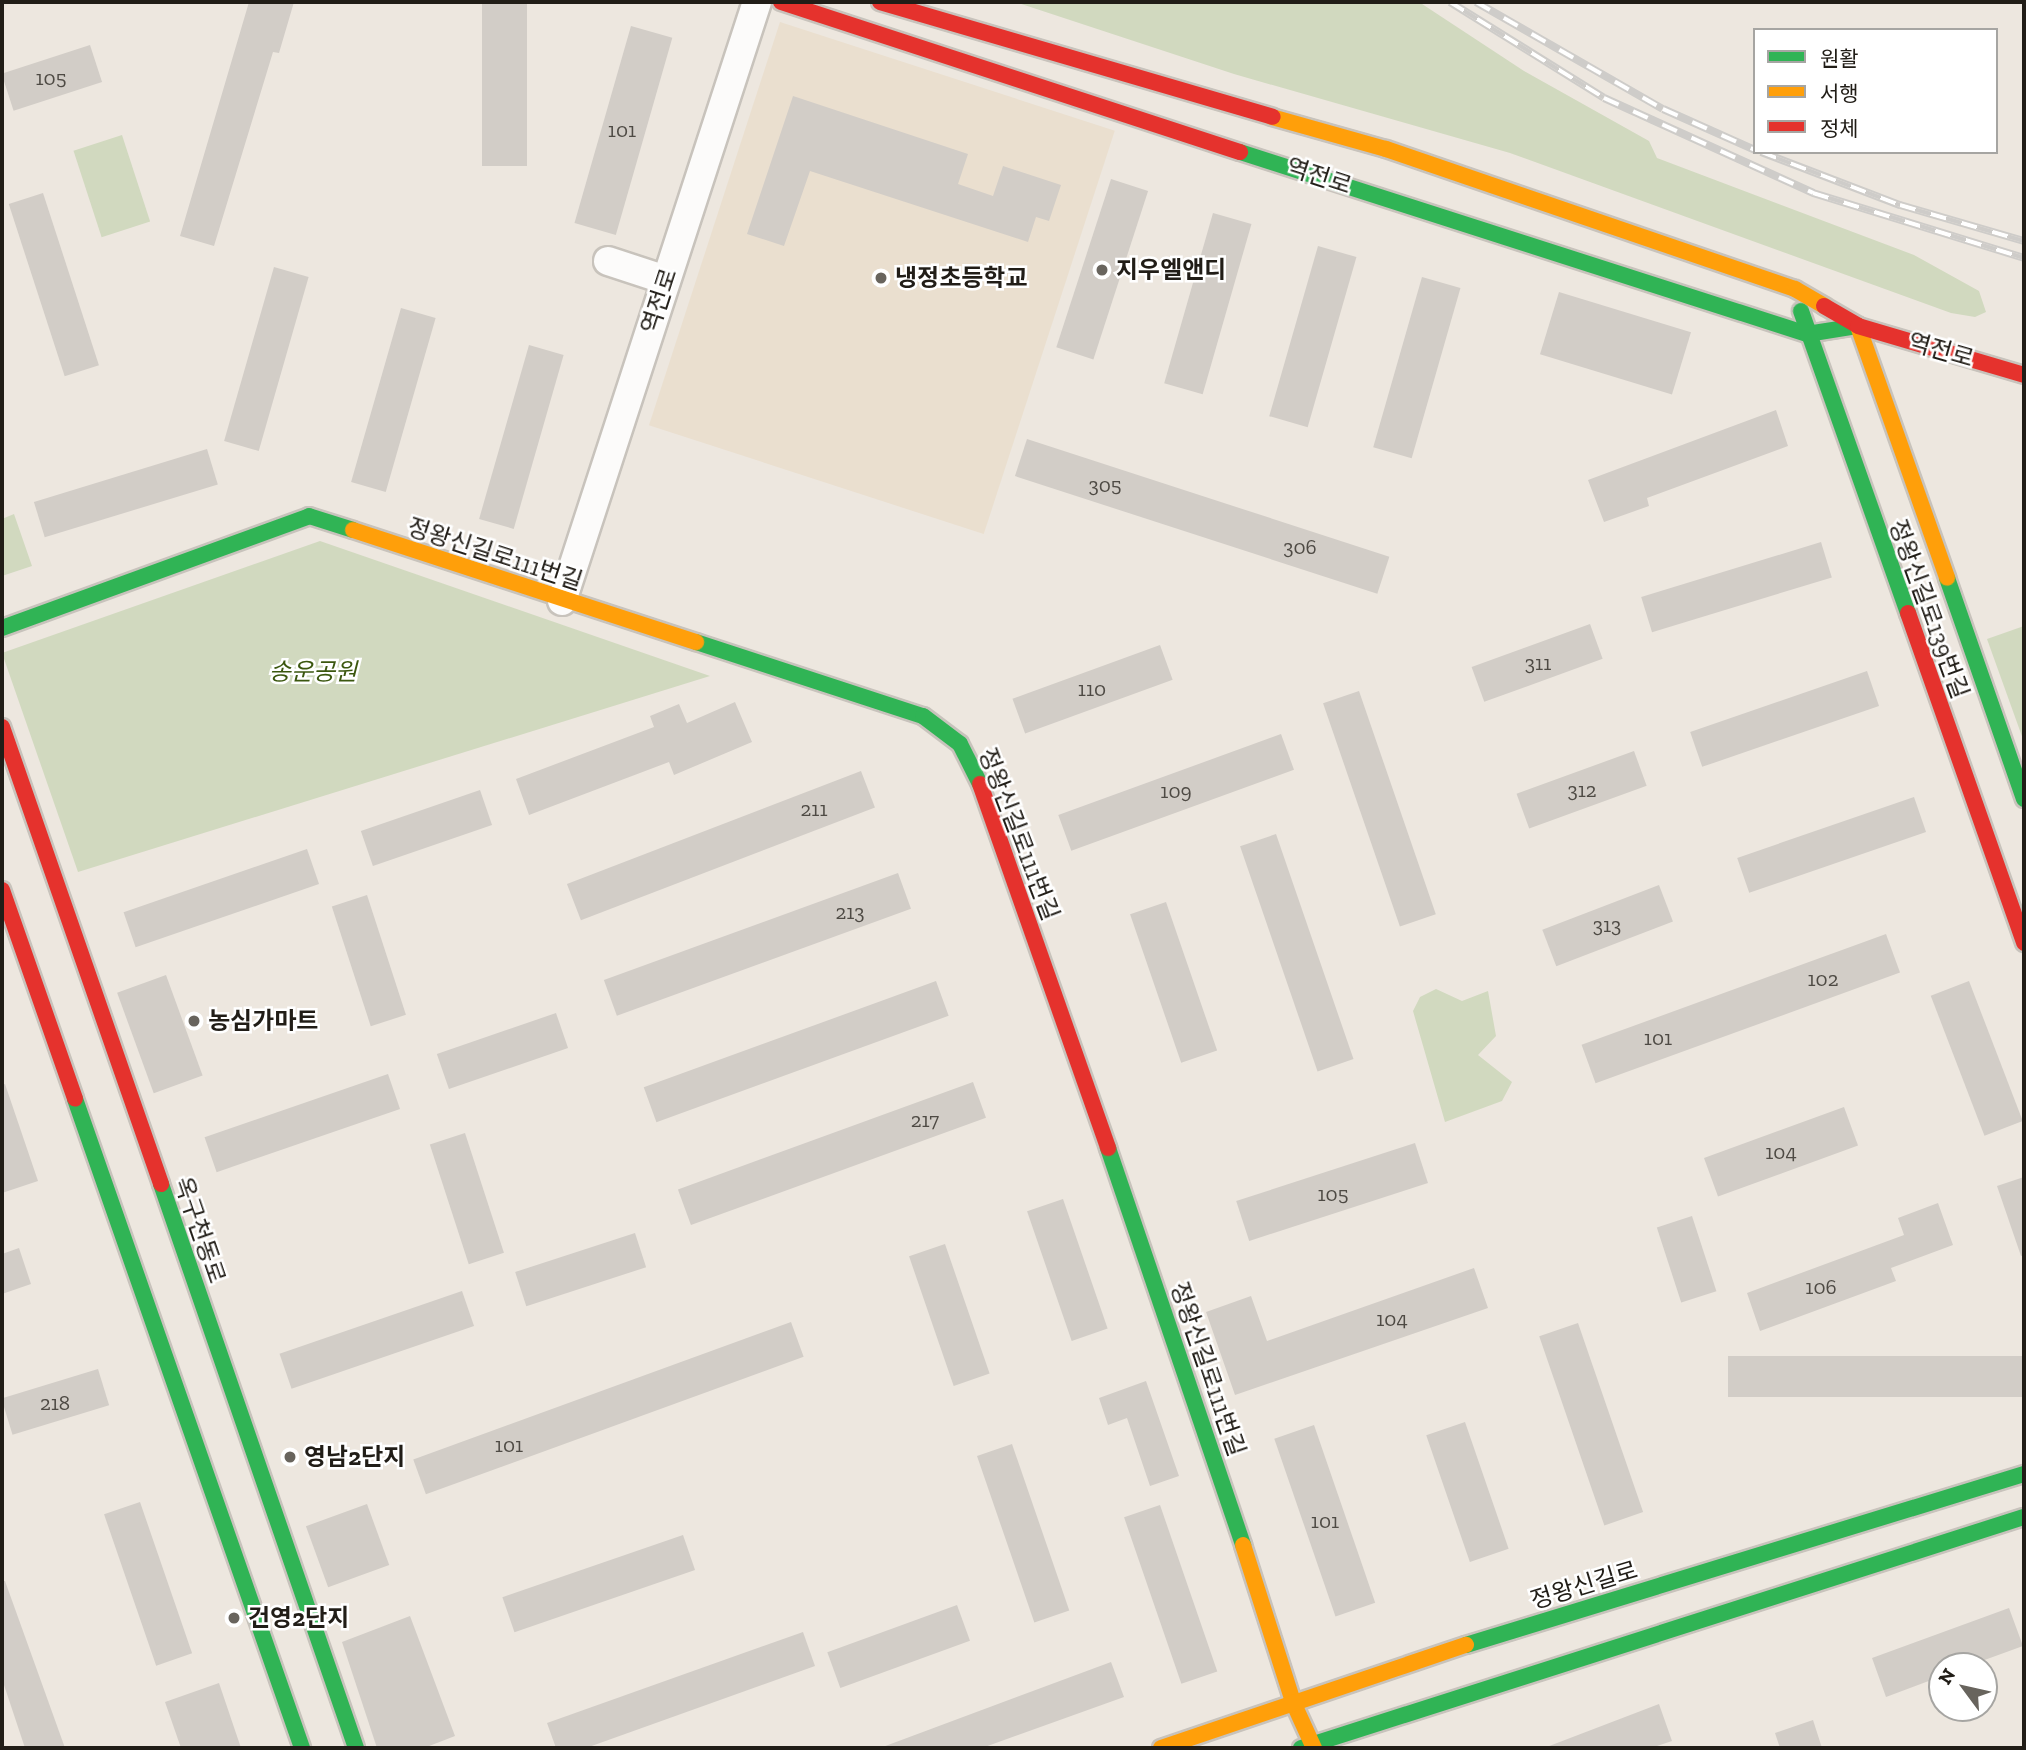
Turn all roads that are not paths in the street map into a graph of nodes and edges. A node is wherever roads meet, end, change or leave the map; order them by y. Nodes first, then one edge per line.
1 (757, 2) edge
2 (781, 2) edge
3 (880, 2) edge
4 (608, 261) dead end
5 (666, 281) junction
6 (1795, 289) junction
7 (1858, 326) junction
8 (1807, 334) junction
9 (2024, 375) edge
10 (562, 601) junction
11 (2, 628) edge
12 (2, 727) edge
13 (2024, 799) edge
14 (2, 890) edge
15 (2024, 943) edge
16 (2024, 1474) edge
17 (2024, 1517) edge
18 (1293, 1702) junction
19 (1309, 1747) edge
20 (302, 1748) edge
21 (356, 1748) edge
22 (1161, 1748) edge

1 - 5 street, 역전로
2 - 8 street, 역전로
3 - 6 street, 역전로
4 - 5 street
5 - 10 street, 역전로
6 - 7 street, 역전로
6 - 8 street, 정왕신길로139번길
7 - 8 street, 역전로
7 - 9 street, 역전로
7 - 13 street, 정왕신길로139번길
8 - 15 street, 정왕신길로139번길
10 - 11 street, 정왕신길로111번길
10 - 18 street, 정왕신길로111번길
12 - 21 street, 옥구천동로
14 - 20 street
16 - 18 street, 정왕신길로
17 - 19 street
18 - 19 street, 정왕신길로111번길
18 - 22 street, 정왕신길로

